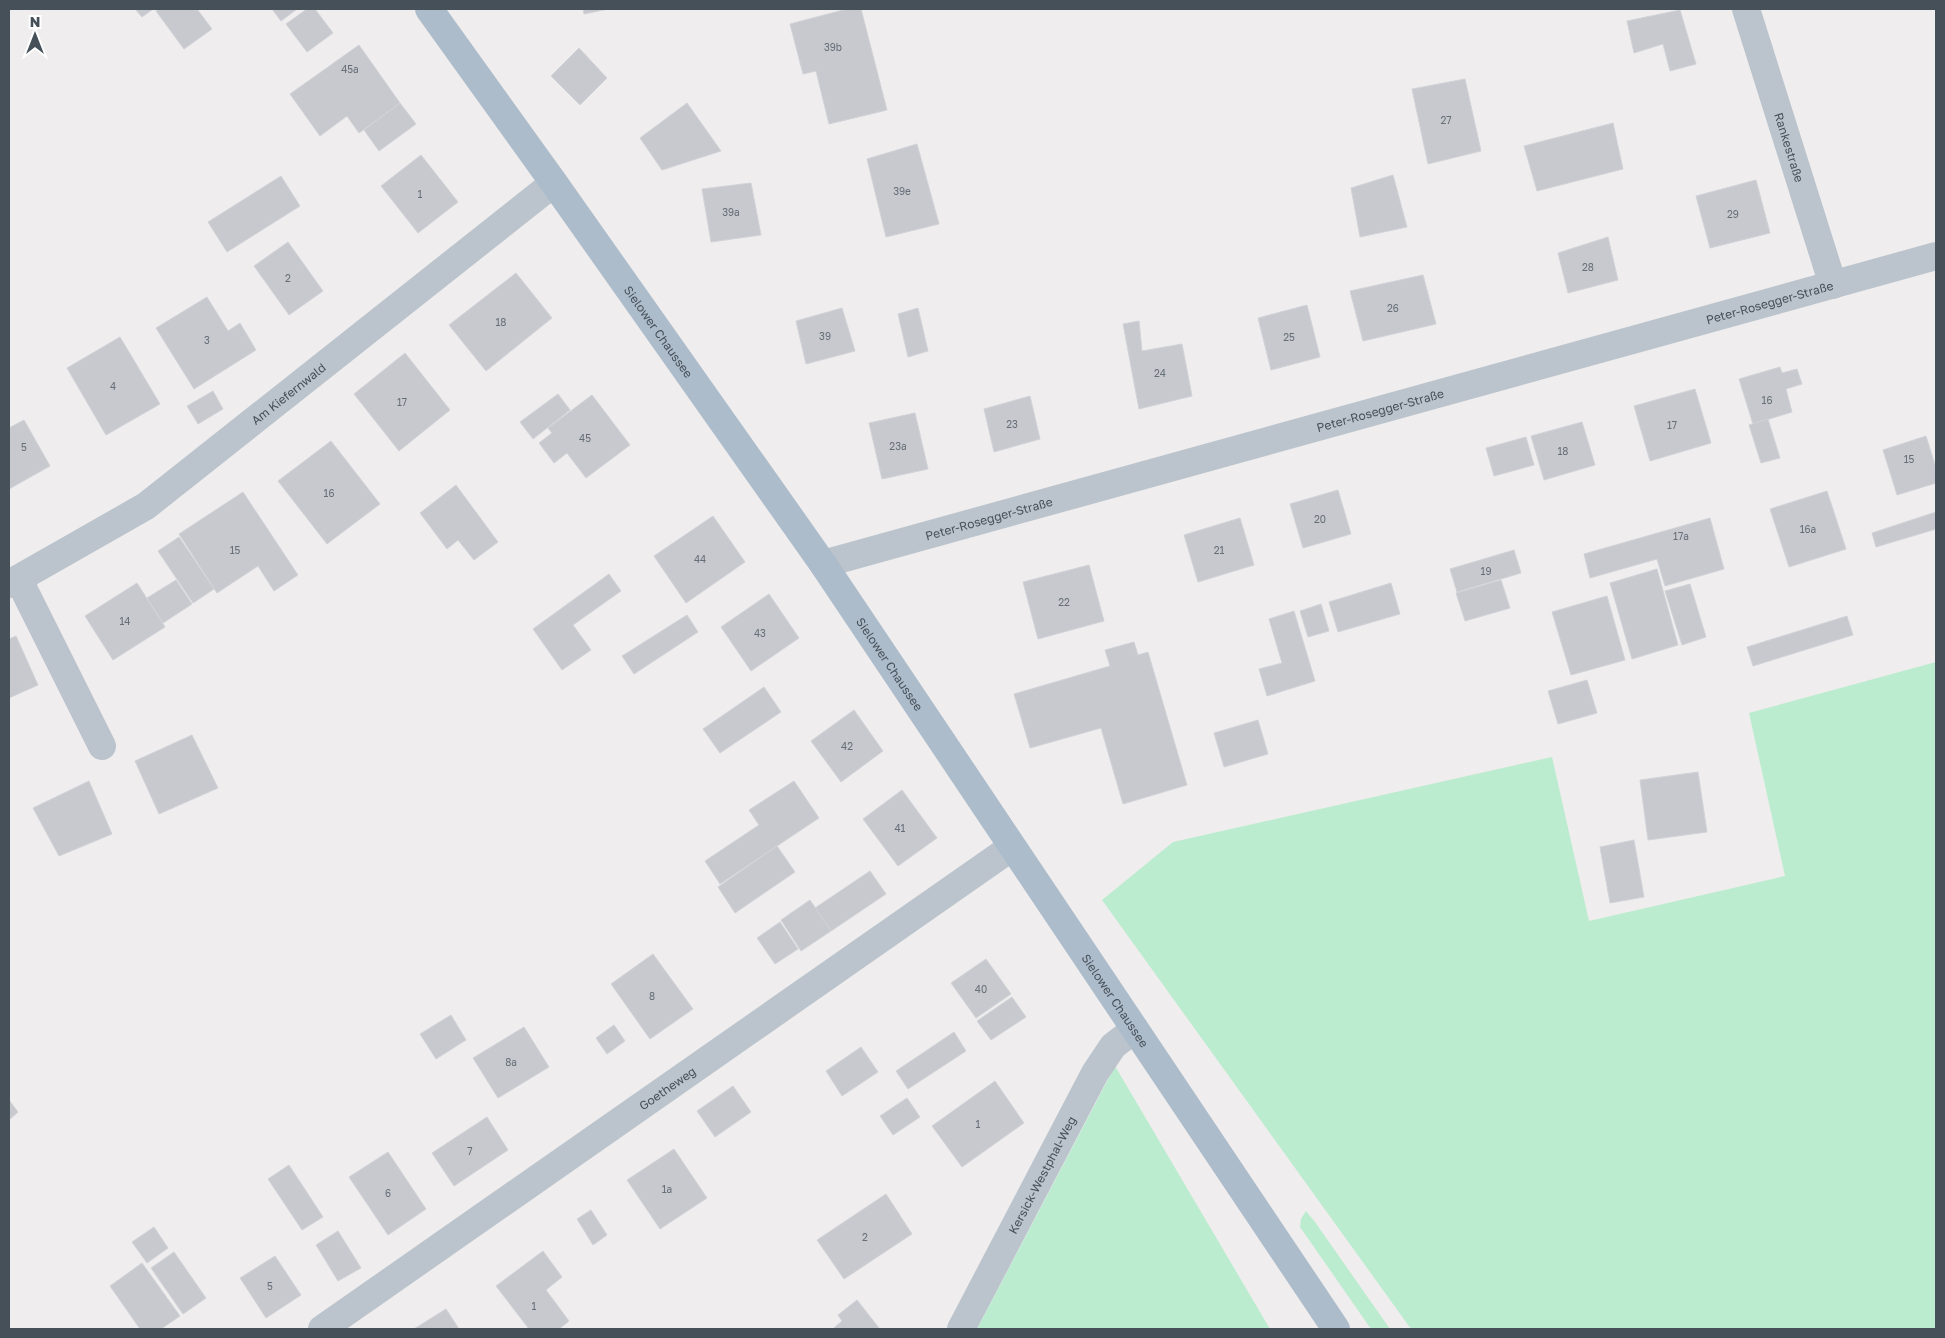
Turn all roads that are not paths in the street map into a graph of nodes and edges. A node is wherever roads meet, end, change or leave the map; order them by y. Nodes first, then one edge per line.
1 (429, 9) edge
2 (1746, 9) edge
3 (554, 183) junction
4 (1936, 256) edge
5 (1833, 285) junction
6 (823, 564) junction
7 (14, 582) edge
8 (102, 746) dead end
9 (1012, 846) junction
10 (1135, 1029) junction
11 (322, 1329) edge
12 (961, 1329) edge
13 (1336, 1329) edge

1 - 3 main road, Sielower Chaussee
2 - 5 street, Rankestraße
3 - 6 main road, Sielower Chaussee
3 - 7 street, Am Kiefernwald
4 - 5 street, Peter-Rosegger-Straße
5 - 6 street, Peter-Rosegger-Straße
6 - 9 main road, Sielower Chaussee
7 - 8 street
9 - 10 main road, Sielower Chaussee
9 - 11 street, Goetheweg
10 - 12 street, Kersick-Westphal-Weg
10 - 13 main road, Sielower Chaussee

